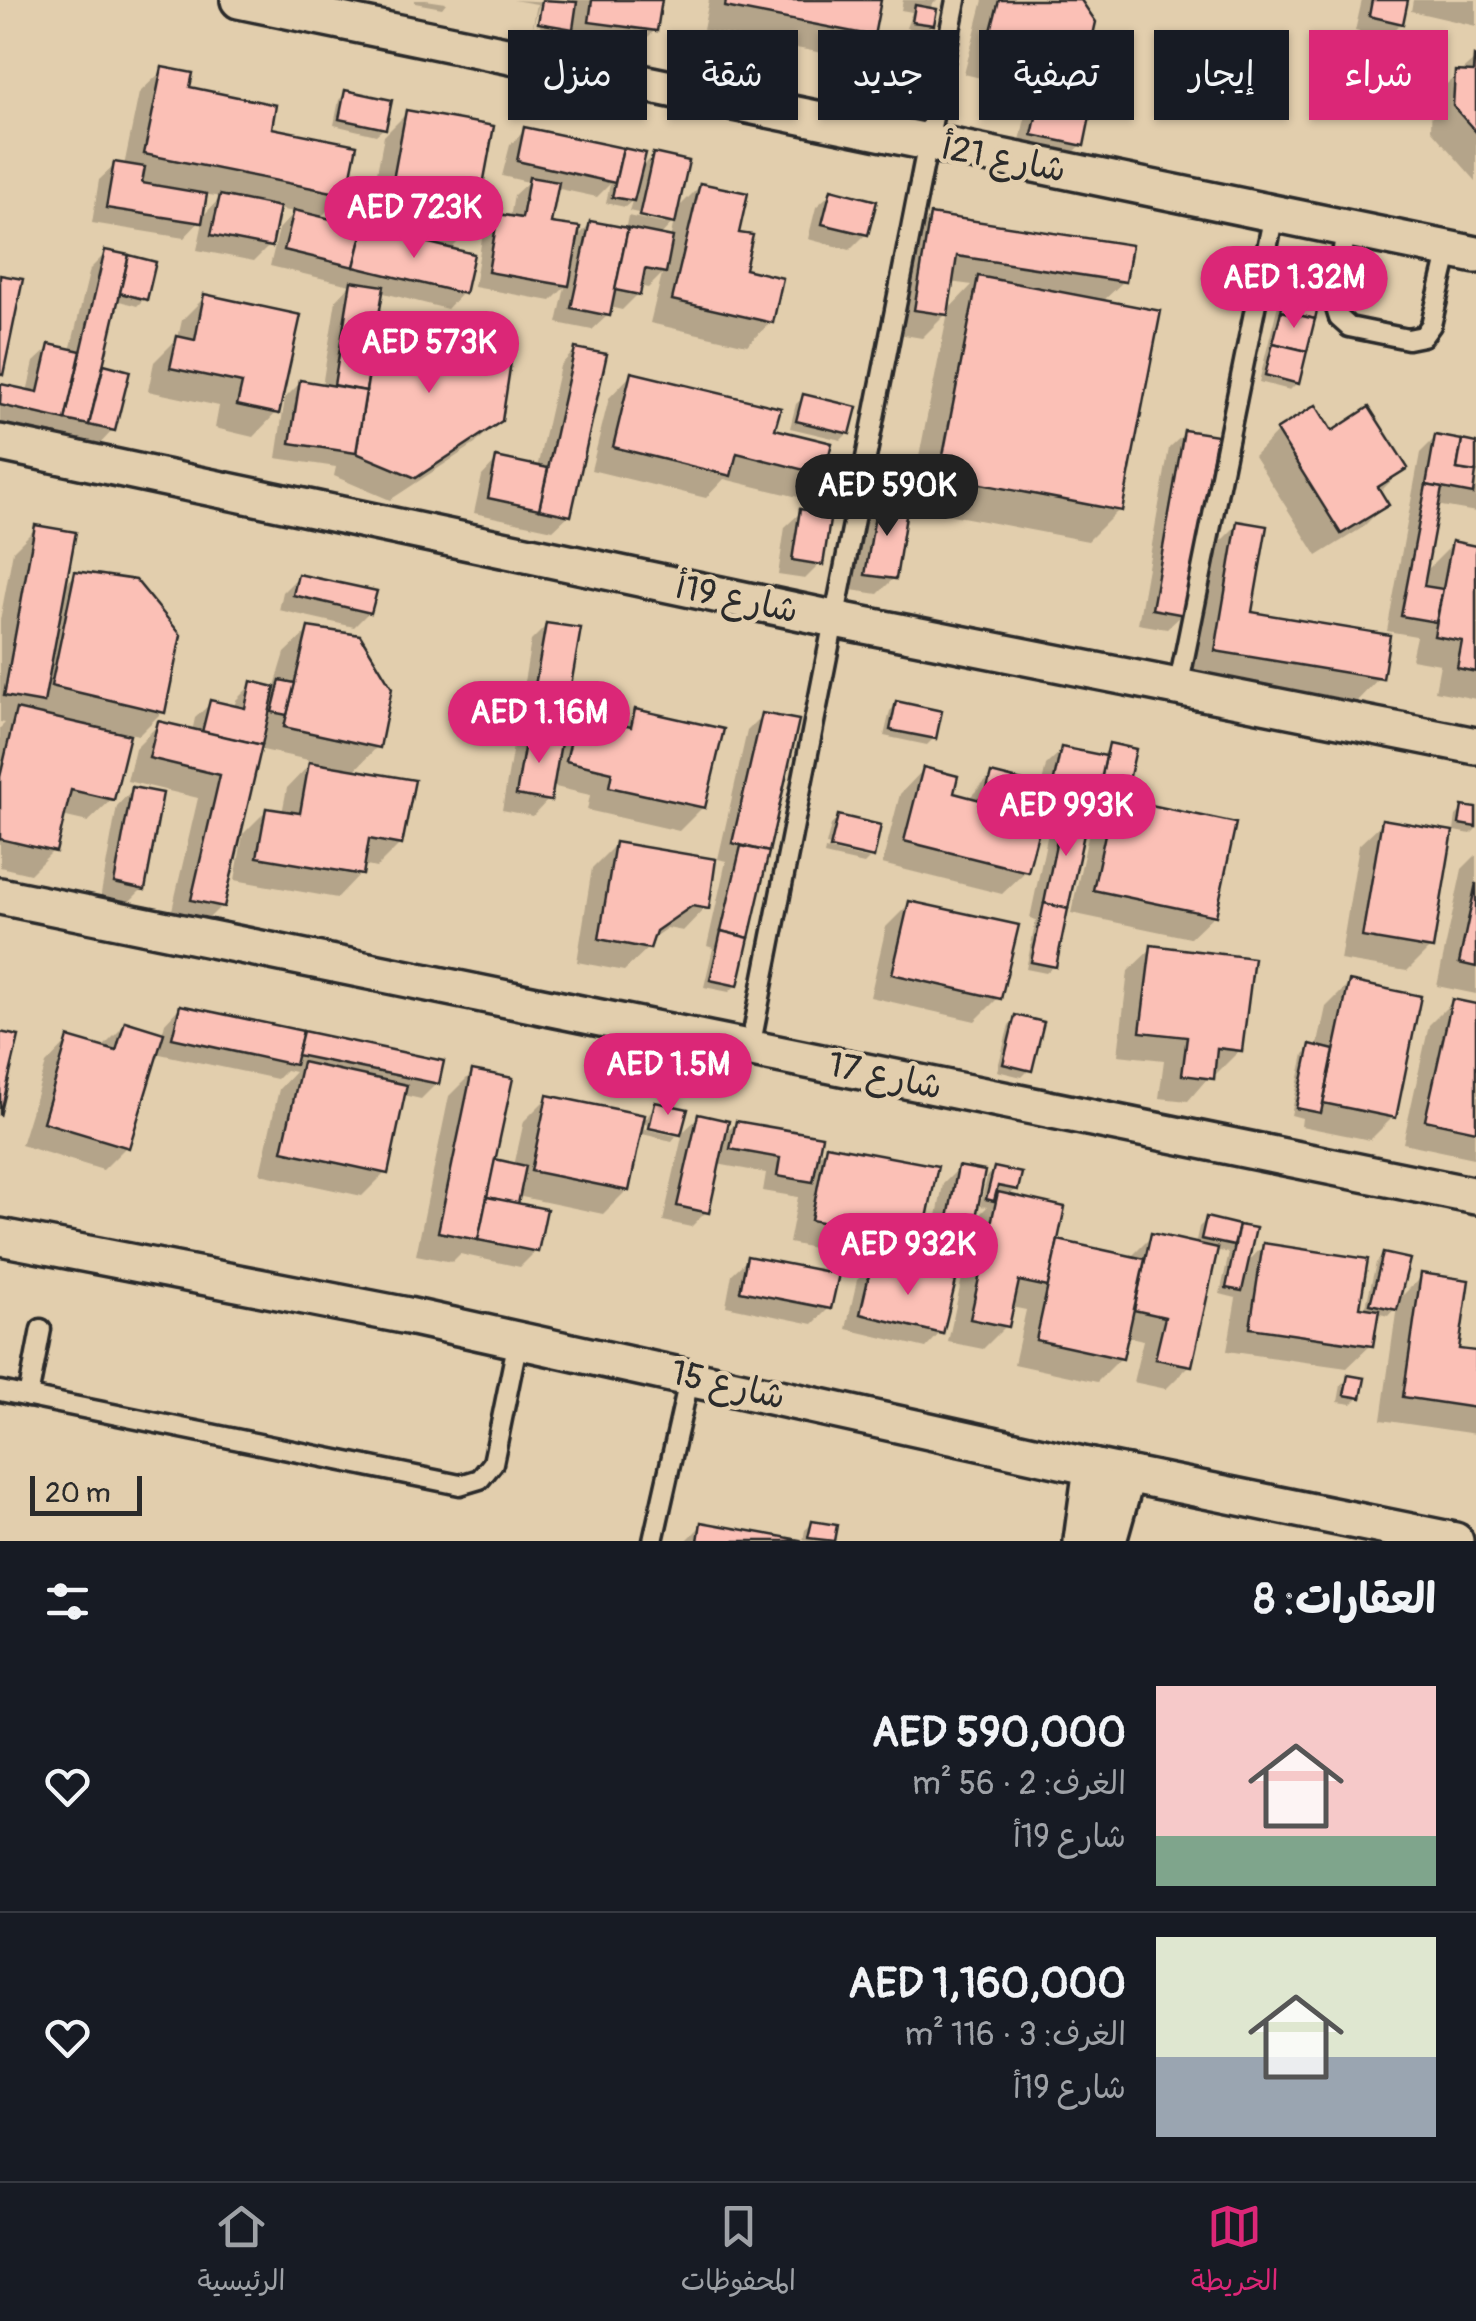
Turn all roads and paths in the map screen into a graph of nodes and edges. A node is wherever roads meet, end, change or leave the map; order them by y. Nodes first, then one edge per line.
1 (239, 0) edge
2 (956, 0) edge
3 (927, 144) junction
4 (1274, 214) junction
5 (1346, 228) junction
6 (1462, 252) edge
7 (0, 443) edge
8 (834, 620) junction
9 (1178, 688) junction
10 (1476, 746) edge
11 (0, 896) edge
12 (750, 1048) junction
13 (1476, 1196) edge
14 (0, 1237) edge
15 (41, 1329) dead end
16 (518, 1340) junction
17 (690, 1376) junction
18 (0, 1391) edge
19 (28, 1397) junction
20 (1092, 1467) junction
21 (1127, 1474) junction
22 (653, 1541) edge
23 (1082, 1541) edge
24 (1108, 1541) edge
25 (1455, 1541) edge

1 - 3 street, شارع 21أ
2 - 3 lane
3 - 4 street, شارع 21أ
3 - 8 lane
4 - 5 street, شارع 21أ
4 - 9 lane
5 - 6 street, شارع 21أ
5 - 6 lane
7 - 8 street, شارع 19أ
8 - 9 street, شارع 19أ
8 - 12 lane
9 - 10 street, شارع 19أ
11 - 12 street, شارع 17
12 - 13 street, شارع 17
14 - 16 street, شارع 15
15 - 19 lane
16 - 17 street, شارع 15
16 - 19 lane
17 - 20 street, شارع 15
17 - 22 lane
18 - 19 lane
20 - 21 street, شارع 15
20 - 23 street
21 - 24 street
21 - 25 street, شارع 15

